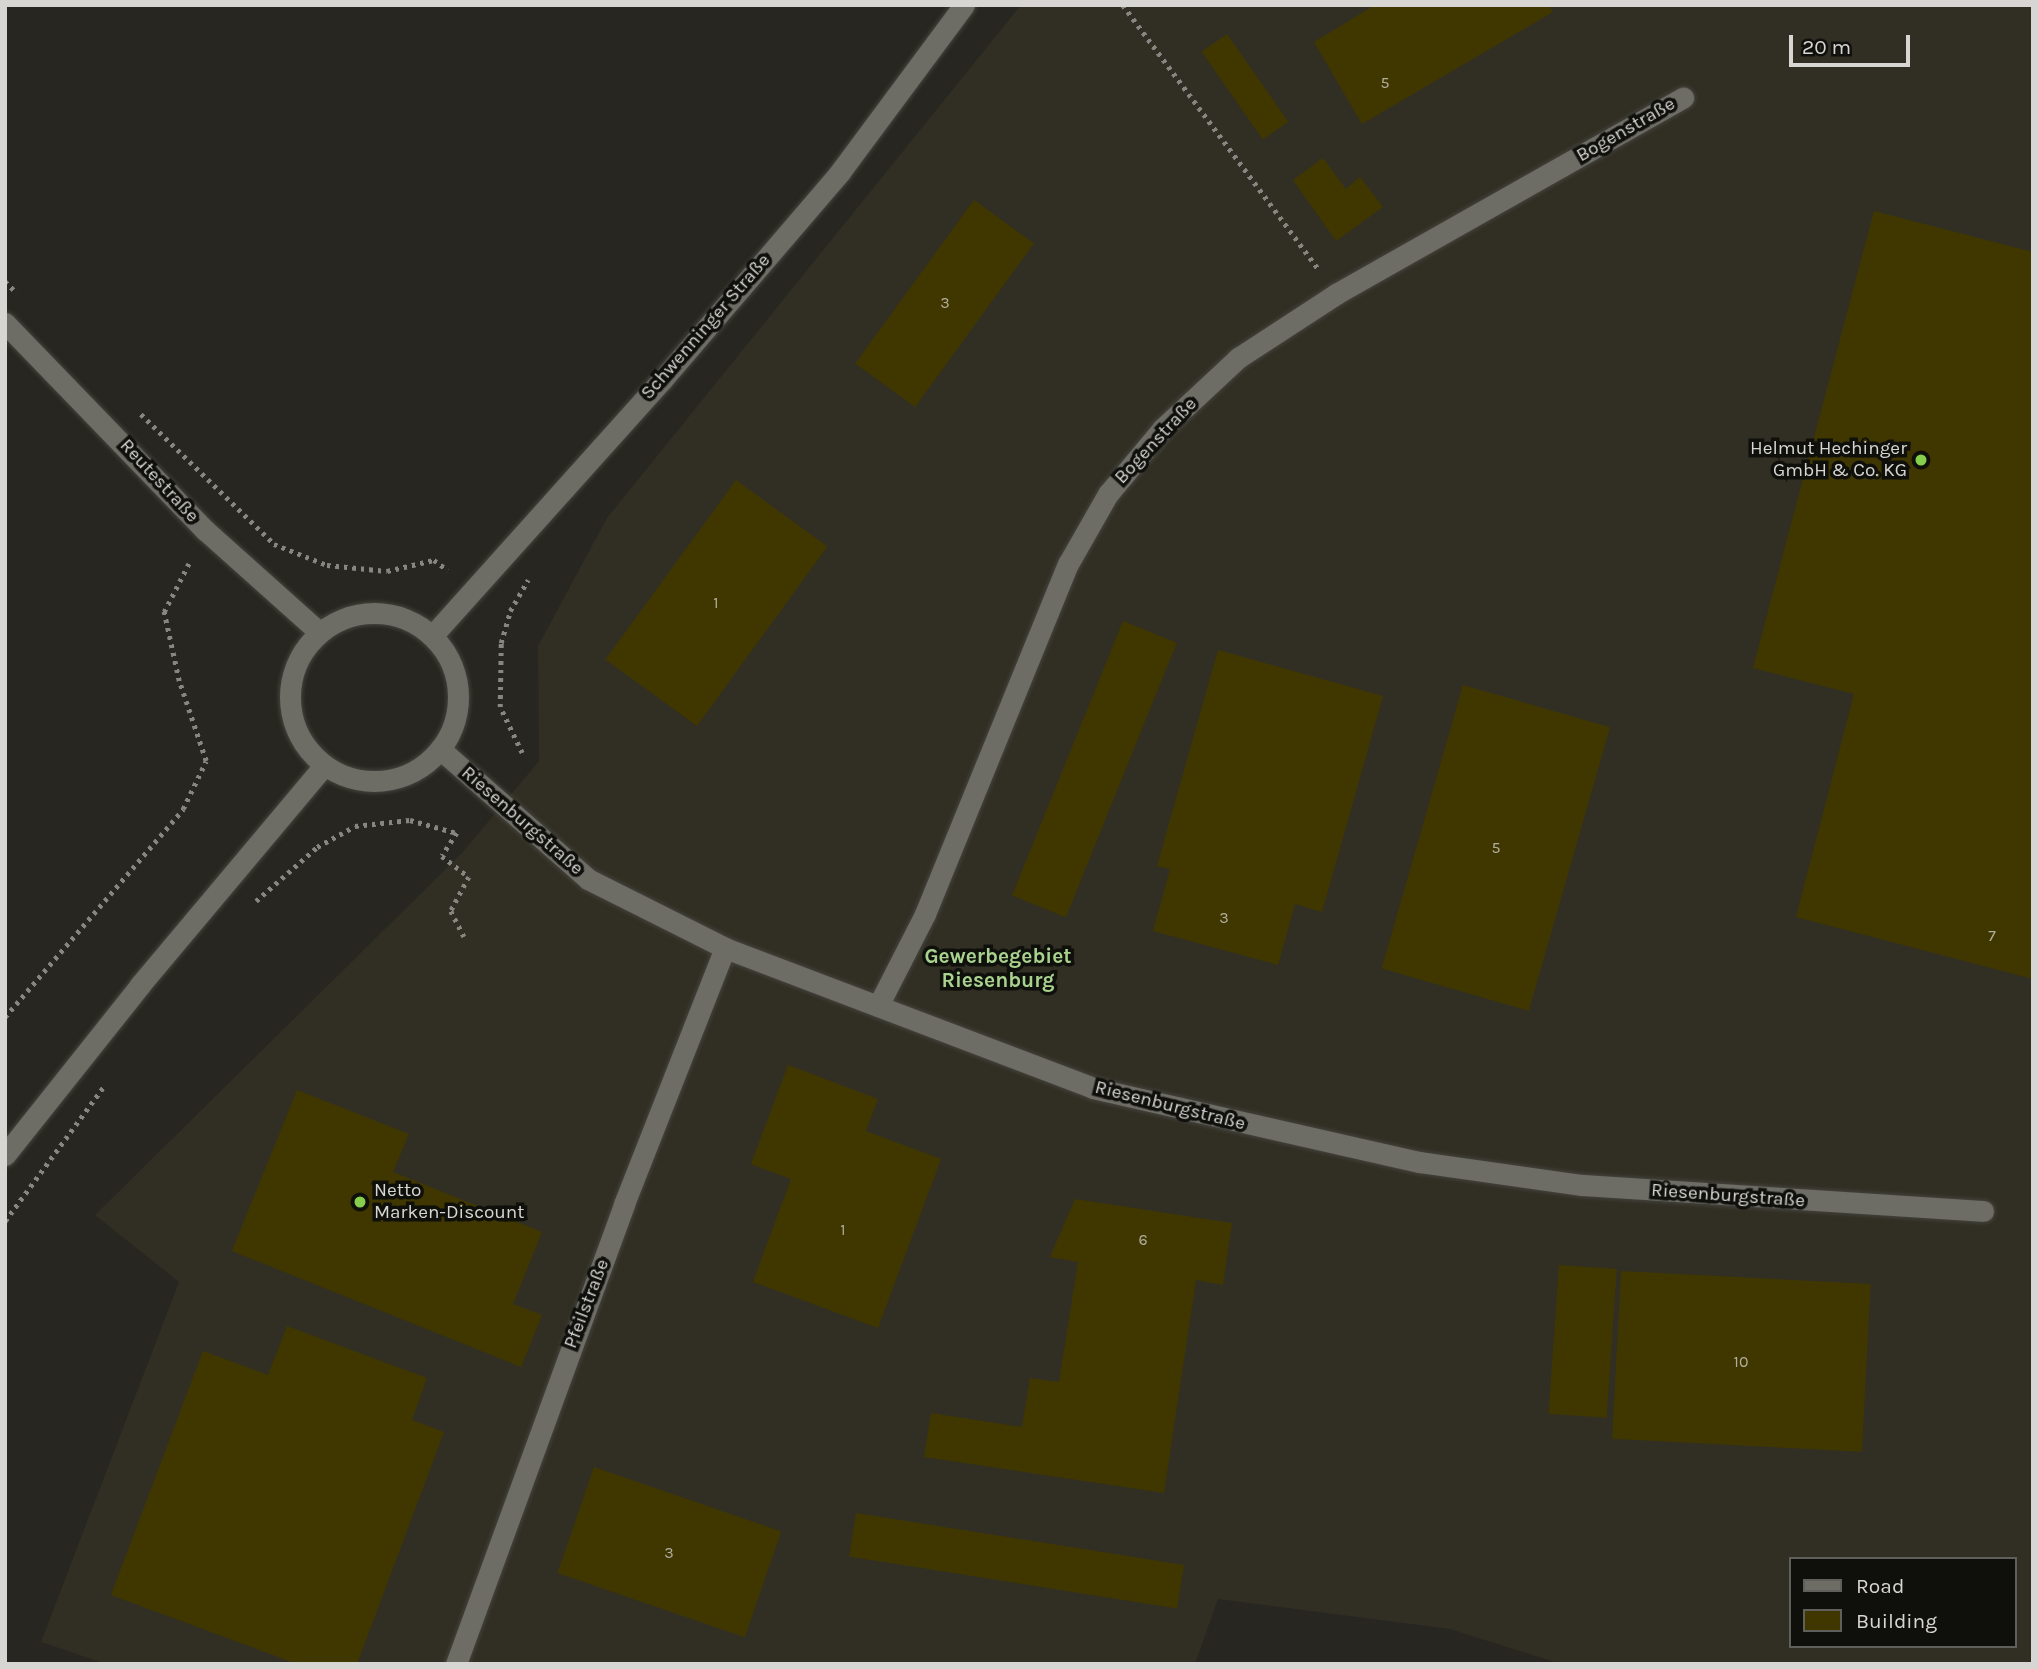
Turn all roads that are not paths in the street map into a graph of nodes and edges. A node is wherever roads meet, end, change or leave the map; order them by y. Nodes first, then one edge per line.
1 (964, 5) edge
2 (1683, 98) dead end
3 (5, 323) edge
4 (319, 632) junction
5 (433, 635) junction
6 (440, 749) junction
7 (324, 766) junction
8 (725, 948) junction
9 (878, 1006) junction
10 (5, 1155) edge
11 (1983, 1211) dead end
12 (456, 1664) edge

1 - 5 street, Schwenninger Straße
2 - 9 street, Bogenstraße
3 - 4 street, Reutestraße
4 - 5 street
4 - 7 street
5 - 6 street
6 - 7 street
6 - 8 street, Riesenburgstraße
7 - 10 street
8 - 9 street, Riesenburgstraße
8 - 12 street, Pfeilstraße
9 - 11 street, Riesenburgstraße

